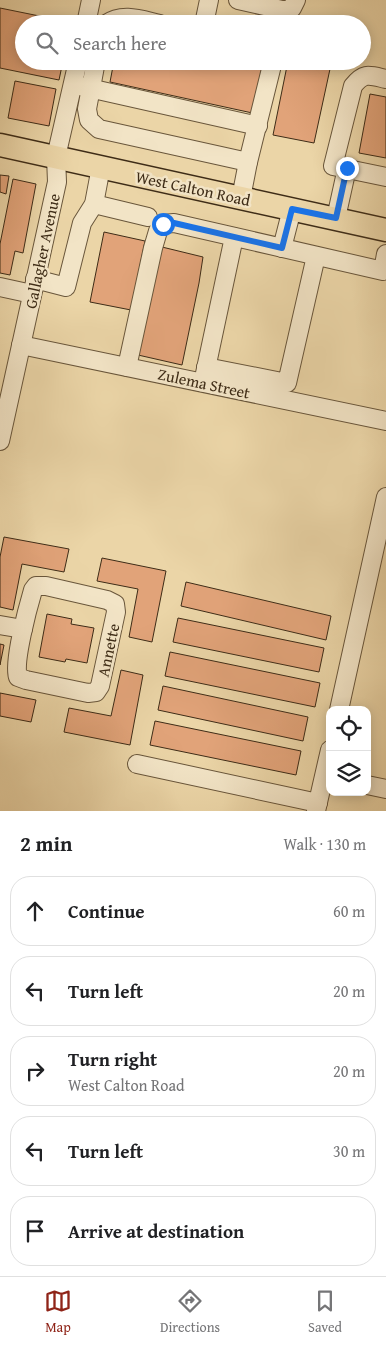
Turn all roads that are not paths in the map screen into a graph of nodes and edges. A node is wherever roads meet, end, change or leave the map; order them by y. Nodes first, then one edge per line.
1 (91, 0) edge
2 (209, 0) edge
3 (238, 0) edge
4 (294, 4) edge
5 (88, 15) edge
6 (206, 15) edge
7 (76, 70) edge
8 (94, 70) edge
9 (271, 70) edge
10 (386, 79) edge
11 (73, 84) junction
12 (91, 88) junction
13 (258, 126) junction
14 (0, 145) edge
15 (56, 158) junction
16 (248, 162) junction
17 (101, 167) junction
18 (347, 168) junction
19 (386, 177) edge
20 (240, 198) junction
21 (94, 204) junction
22 (292, 209) junction
23 (148, 217) dead end
24 (336, 218) junction
25 (386, 230) edge
26 (234, 237) junction
27 (282, 248) junction
28 (316, 256) junction
29 (385, 266) edge
30 (0, 287) edge
31 (34, 287) junction
32 (21, 345) junction
33 (127, 367) junction
34 (204, 375) junction
35 (3, 411) edge
36 (386, 421) edge
37 (0, 441) edge
38 (386, 497) edge
39 (0, 625) edge
40 (23, 629) junction
41 (340, 706) edge
42 (137, 764) dead end
43 (326, 781) edge
44 (371, 786) edge
45 (386, 789) edge
46 (317, 807) edge

1 - 5 street
2 - 6 street
3 - 4 street
7 - 11 street, Gallagher Avenue
8 - 12 street
9 - 13 street
10 - 18 street
11 - 12 street
11 - 15 street, Gallagher Avenue
12 - 13 street
12 - 16 street
13 - 16 street
14 - 15 main road, West Calton Road
15 - 17 main road, West Calton Road
15 - 31 street, Gallagher Avenue
16 - 20 street
17 - 20 main road, West Calton Road
17 - 21 street
18 - 19 street
18 - 24 street
20 - 22 main road, West Calton Road
21 - 23 street
21 - 31 street
22 - 24 main road, West Calton Road
22 - 27 street
24 - 25 main road, West Calton Road
26 - 27 street
26 - 33 street
26 - 34 street
27 - 28 street
28 - 29 street
28 - 34 street
30 - 31 street
31 - 32 street, Gallagher Avenue
32 - 33 street, Zulema Street
32 - 35 street, Gallagher Avenue
33 - 34 street, Zulema Street
34 - 36 street, Zulema Street
35 - 37 street, Gallagher Avenue
38 - 41 street
39 - 40 street
40 - 40 street, Annette
42 - 46 street
43 - 46 street
44 - 45 street

